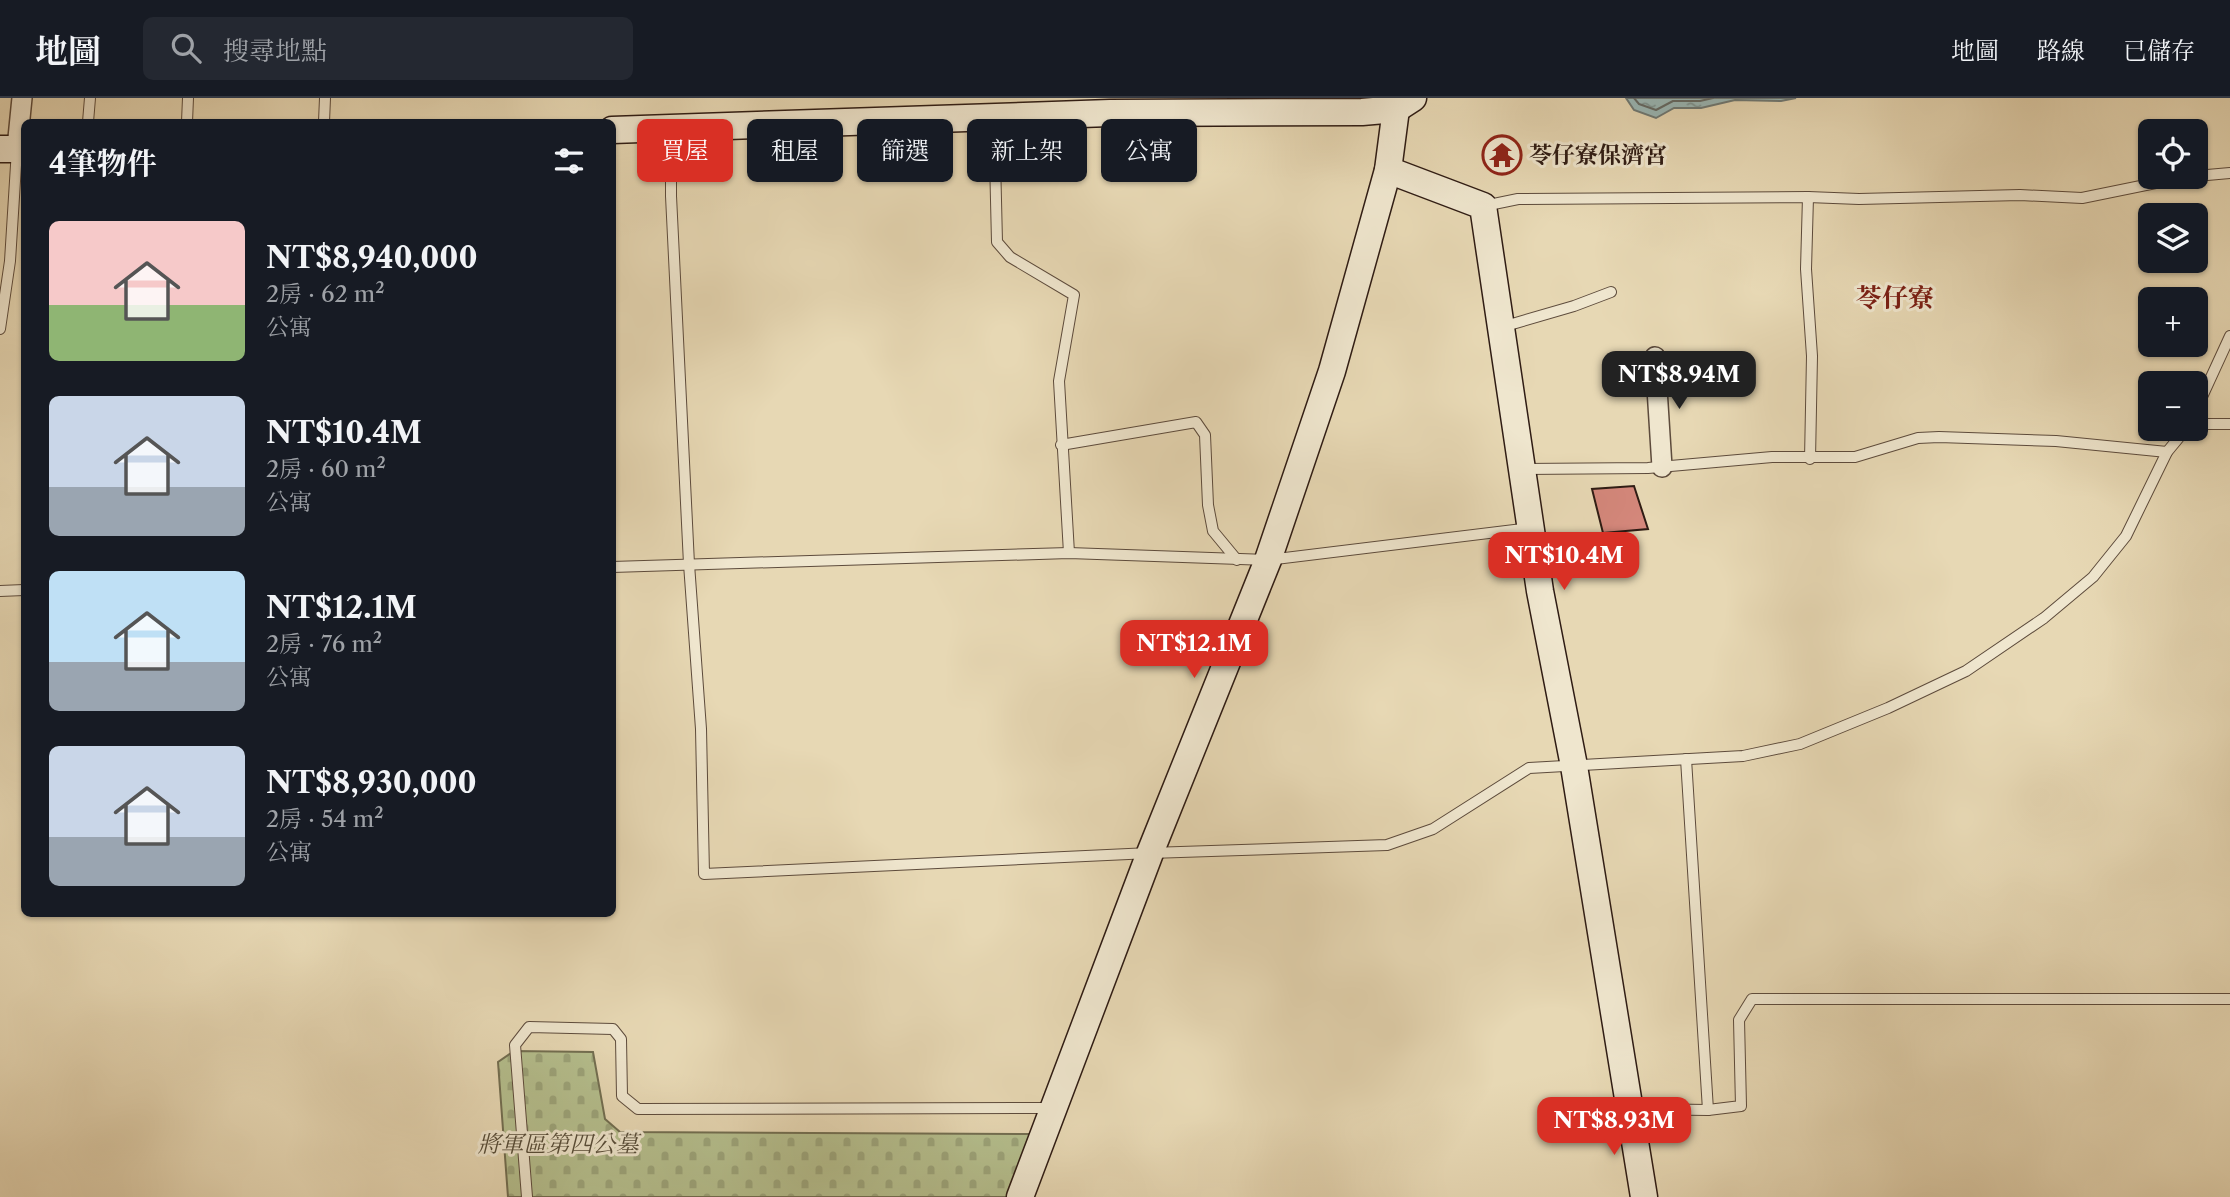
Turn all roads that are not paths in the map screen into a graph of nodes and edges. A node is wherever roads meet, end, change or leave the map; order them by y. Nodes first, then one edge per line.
1 (22, 98) edge
2 (90, 98) edge
3 (188, 98) edge
4 (325, 98) edge
5 (1404, 104) edge
6 (1208, 106) edge
7 (986, 111) edge
8 (88, 119) edge
9 (187, 119) edge
10 (324, 119) edge
11 (733, 124) edge
12 (637, 129) edge
13 (616, 130) edge
14 (14, 149) edge
15 (1388, 170) junction
16 (2230, 173) edge
17 (2208, 175) edge
18 (671, 182) edge
19 (2138, 187) edge
20 (1808, 197) junction
21 (1483, 206) junction
22 (1611, 292) dead end
23 (1500, 327) junction
24 (0, 329) edge
25 (2230, 336) edge
26 (1655, 357) dead end
27 (2208, 384) edge
28 (2208, 424) edge
29 (2230, 424) edge
30 (2176, 441) edge
31 (1061, 445) junction
32 (2167, 452) junction
33 (1810, 458) junction
34 (1662, 467) junction
35 (1523, 469) junction
36 (1531, 528) junction
37 (1069, 553) junction
38 (1237, 560) junction
39 (1268, 560) junction
40 (689, 564) junction
41 (616, 567) edge
42 (21, 590) edge
43 (0, 591) edge
44 (1686, 759) junction
45 (1574, 766) junction
46 (1150, 853) junction
47 (2230, 999) edge
48 (1054, 1108) junction
49 (1631, 1109) junction
50 (1708, 1110) junction
51 (527, 1197) edge
52 (1020, 1197) edge
53 (1644, 1197) edge

1 - 14 street
2 - 8 lane
3 - 9 lane
4 - 10 lane
5 - 6 street
5 - 15 street
6 - 7 street
7 - 11 street
7 - 31 lane
12 - 13 street
14 - 24 lane
15 - 21 street
15 - 39 street
16 - 17 lane
18 - 40 lane
19 - 20 lane
20 - 21 lane
20 - 33 lane
21 - 23 street
22 - 23 lane
23 - 35 street
25 - 27 lane
26 - 34 street
28 - 29 lane
30 - 32 lane
31 - 37 lane
31 - 38 lane
32 - 33 lane
32 - 44 lane
33 - 34 lane
34 - 35 lane
35 - 36 street
36 - 39 lane
36 - 45 street
37 - 38 lane
37 - 40 lane
38 - 39 lane
39 - 46 street
40 - 41 lane
40 - 46 lane
42 - 43 lane
44 - 45 lane
44 - 50 lane
45 - 46 lane
45 - 49 street
46 - 48 street
47 - 50 lane
48 - 51 lane
48 - 52 street
49 - 50 lane
49 - 53 street

